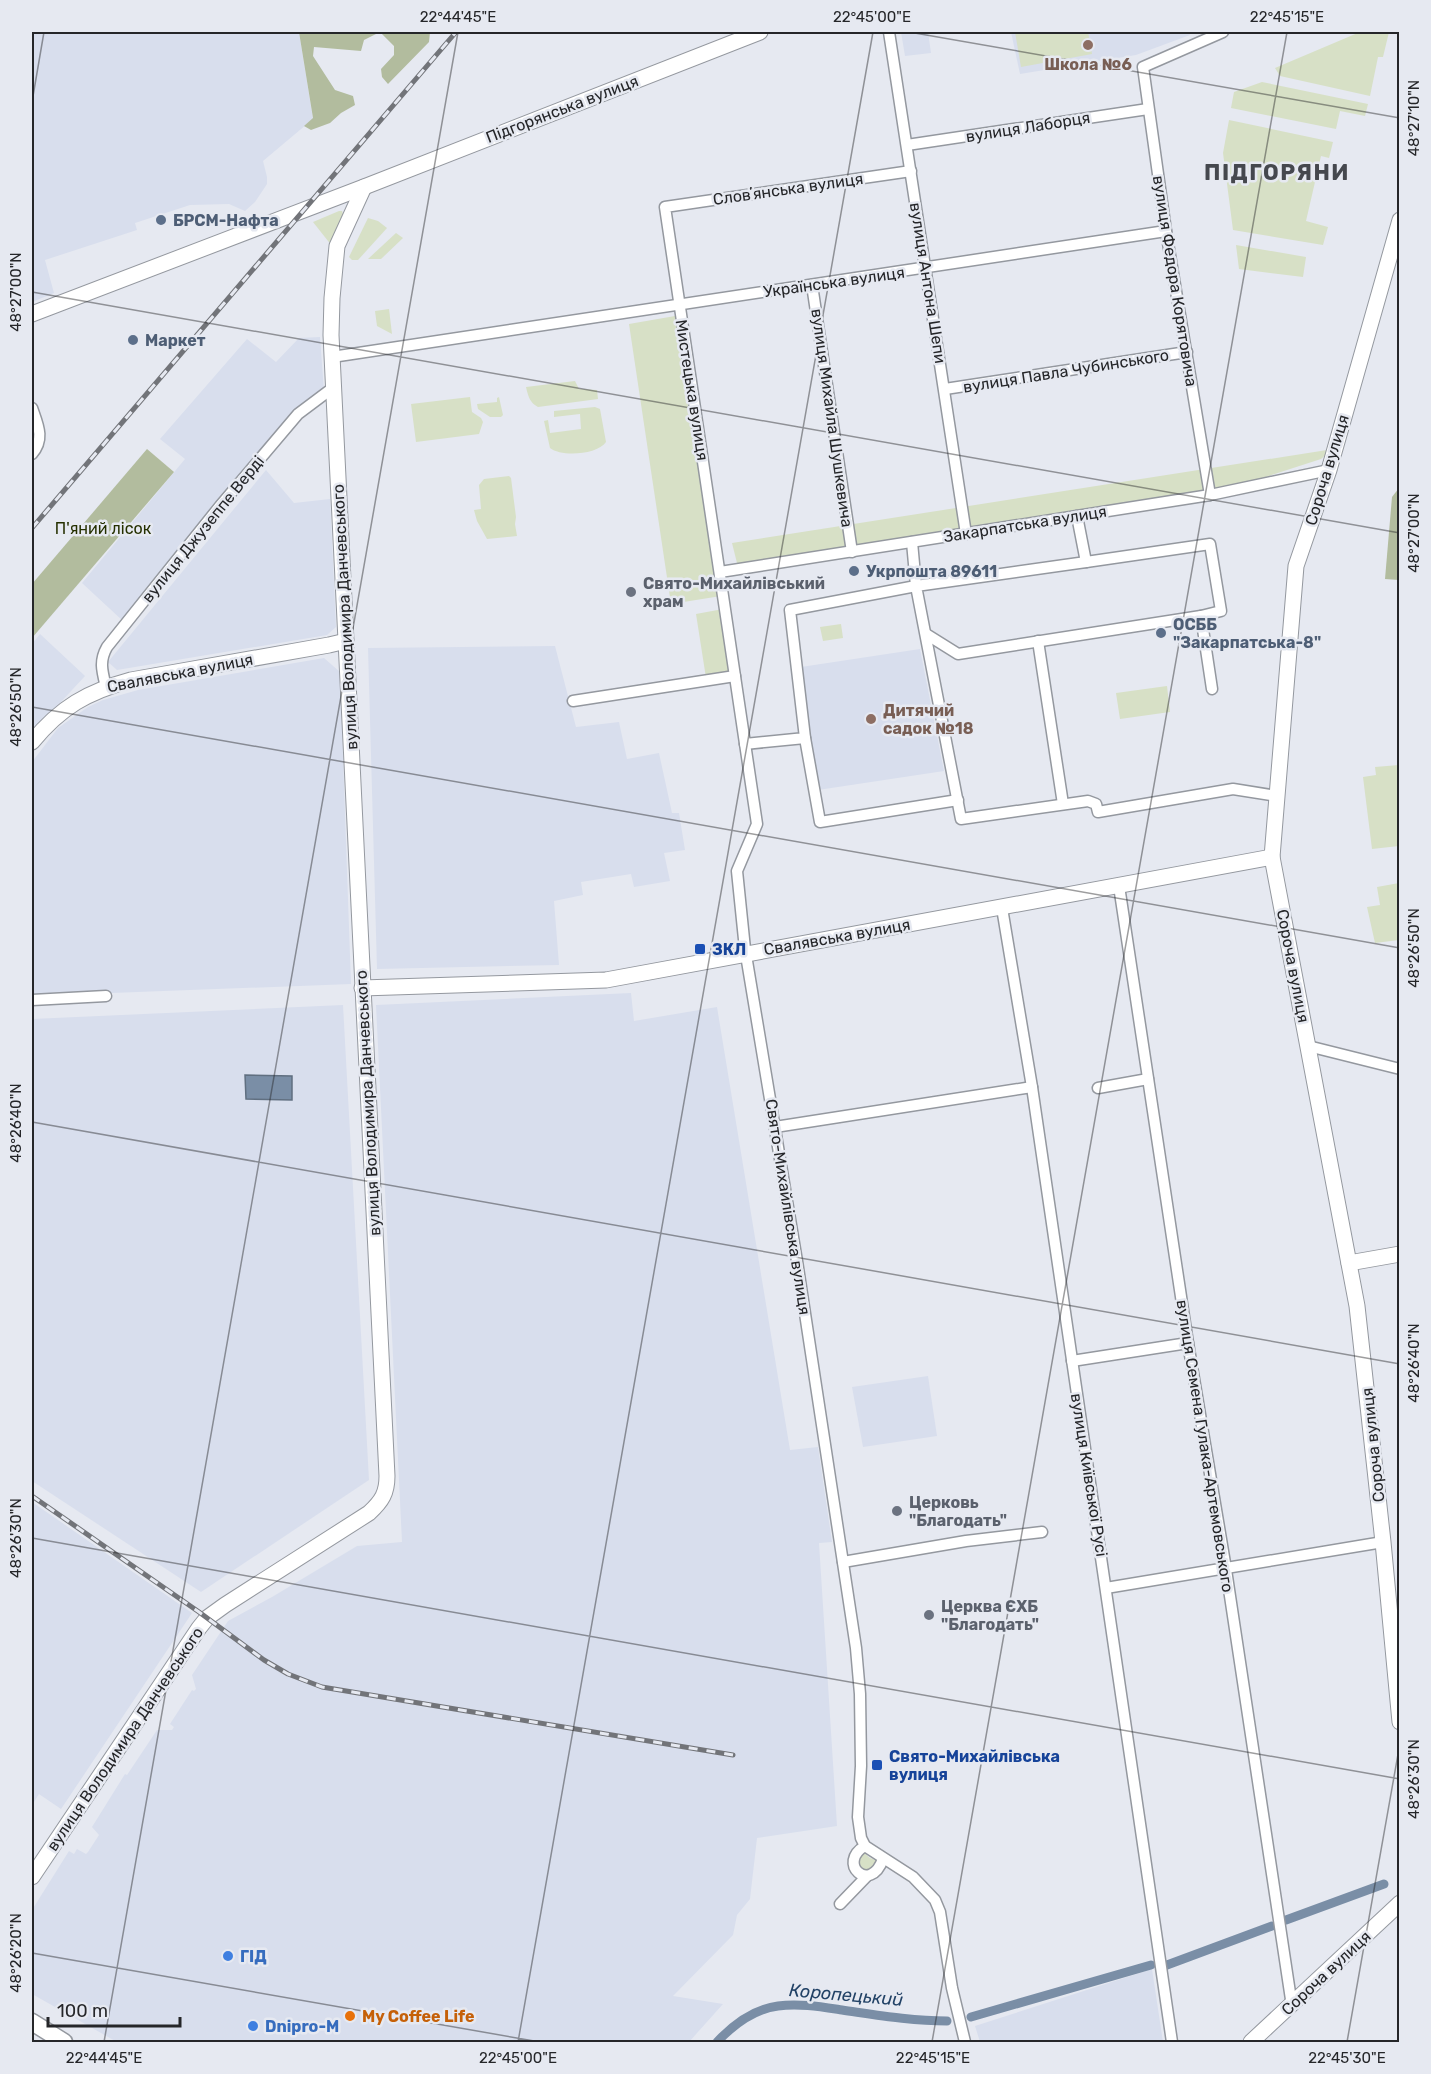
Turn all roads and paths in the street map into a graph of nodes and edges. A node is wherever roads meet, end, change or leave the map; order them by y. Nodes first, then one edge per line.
1 (890, 32) edge
2 (1223, 32) edge
3 (753, 33) edge
4 (1149, 109) junction
5 (907, 145) junction
6 (911, 171) junction
7 (364, 187) junction
8 (665, 207) joint
9 (1400, 220) edge
10 (1166, 231) junction
11 (926, 268) junction
12 (812, 285) junction
13 (679, 305) junction
14 (32, 314) edge
15 (1187, 352) junction
16 (332, 357) junction
17 (334, 387) junction
18 (945, 389) junction
19 (32, 408) edge
20 (32, 454) edge
21 (1329, 470) junction
22 (1210, 495) junction
23 (1077, 516) junction
24 (966, 534) junction
25 (912, 542) junction
26 (852, 552) junction
27 (1086, 562) junction
28 (720, 572) junction
29 (916, 586) junction
30 (1201, 616) junction
31 (926, 634) junction
32 (346, 641) junction
33 (1038, 641) junction
34 (735, 676) junction
35 (106, 687) junction
36 (1212, 689) dead end
37 (573, 701) dead end
38 (805, 738) junction
39 (32, 742) edge
40 (745, 744) junction
41 (1277, 796) junction
42 (958, 800) junction
43 (1063, 804) junction
44 (1272, 857) junction
45 (1119, 886) junction
46 (1002, 908) junction
47 (746, 954) junction
48 (362, 988) junction
49 (105, 996) dead end
50 (32, 1000) edge
51 (1308, 1046) junction
52 (1400, 1068) edge
53 (1148, 1079) junction
54 (1032, 1087) junction
55 (1098, 1088) dead end
56 (776, 1127) junction
57 (1400, 1254) edge
58 (1349, 1263) junction
59 (1188, 1343) junction
60 (1072, 1361) junction
61 (1042, 1532) dead end
62 (1383, 1542) junction
63 (843, 1562) junction
64 (1226, 1568) junction
65 (1106, 1588) junction
66 (1400, 1722) edge
67 (865, 1846) junction
68 (883, 1859) junction
69 (863, 1875) junction
70 (32, 1877) edge
71 (840, 1904) dead end
72 (1400, 1904) edge
73 (1292, 2006) junction
74 (34, 2025) edge
75 (64, 2043) edge
76 (964, 2043) edge
77 (1172, 2043) edge
78 (1251, 2043) edge

1 - 5 street, вулиця Антона Шепи
2 - 4 street, вулиця Федора Корятовича
3 - 7 street, Підгорянська вулиця
4 - 5 street, вулиця Лаборця
4 - 10 street, вулиця Федора Корятовича
5 - 6 street, вулиця Антона Шепи
6 - 8 street, Словʼянська вулиця
6 - 11 street, вулиця Антона Шепи
7 - 14 street, Підгорянська вулиця
7 - 16 street, вулиця Володимира Данчевського
8 - 13 street, Мистецька вулиця
9 - 21 street, Сороча вулиця
10 - 11 street, Українська вулиця
10 - 15 street, вулиця Федора Корятовича
11 - 12 street, Українська вулиця
11 - 18 street, вулиця Антона Шепи
12 - 13 street, Українська вулиця
12 - 26 street, вулиця Михайла Шушкевича
13 - 16 street
13 - 28 street, Мистецька вулиця
15 - 18 street, вулиця Павла Чубинського
15 - 22 street, вулиця Федора Корятовича
16 - 17 street, вулиця Володимира Данчевського
17 - 32 street, вулиця Володимира Данчевського
17 - 35 street, вулиця Джузеппе Верді
18 - 24 street, вулиця Антона Шепи
19 - 20 street
21 - 22 street, Закарпатська вулиця
21 - 41 street, Сороча вулиця
22 - 23 street, Закарпатська вулиця
23 - 24 street, Закарпатська вулиця
23 - 27 street
24 - 25 street, Закарпатська вулиця
25 - 26 street, Закарпатська вулиця
25 - 29 street
26 - 28 street, Закарпатська вулиця
27 - 29 street
27 - 30 street
28 - 34 street, Свято-Михайлівська вулиця
29 - 31 street
29 - 38 street
30 - 33 street
30 - 36 street
31 - 33 street
31 - 42 street
32 - 35 street, Свалявська вулиця
32 - 48 street, вулиця Володимира Данчевського
33 - 43 street
34 - 37 street
34 - 40 street, Свято-Михайлівська вулиця
35 - 39 street, Свалявська вулиця
38 - 40 street
38 - 42 street
40 - 47 street, Свято-Михайлівська вулиця
41 - 43 street
41 - 44 street, Сороча вулиця
42 - 43 street
44 - 45 street, Свалявська вулиця
44 - 51 street, Сороча вулиця
45 - 46 street, Свалявська вулиця
45 - 53 street, вулиця Семена Гулака-Артемовського
46 - 47 street, Свалявська вулиця
46 - 54 street, вулиця Київської Русі
47 - 48 street, Свалявська вулиця
47 - 56 street, Свято-Михайлівська вулиця
48 - 70 street, вулиця Володимира Данчевського
49 - 50 street
51 - 52 street
51 - 58 street, Сороча вулиця
53 - 55 street
53 - 59 street, вулиця Семена Гулака-Артемовського
54 - 56 street
54 - 60 street, вулиця Київської Русі
56 - 63 street, Свято-Михайлівська вулиця
57 - 58 street
58 - 62 street, Сороча вулиця
59 - 60 street
59 - 64 street, вулиця Семена Гулака-Артемовського
60 - 65 street, вулиця Київської Русі
61 - 63 street
62 - 64 street
62 - 66 street, Сороча вулиця
63 - 67 street, Свято-Михайлівська вулиця
64 - 65 street
64 - 73 street, вулиця Семена Гулака-Артемовського
65 - 77 street, вулиця Київської Русі
67 - 68 street
67 - 69 street
68 - 69 street
68 - 76 street
69 - 71 street
72 - 73 street, Сороча вулиця
73 - 78 street, Сороча вулиця
74 - 75 main road

